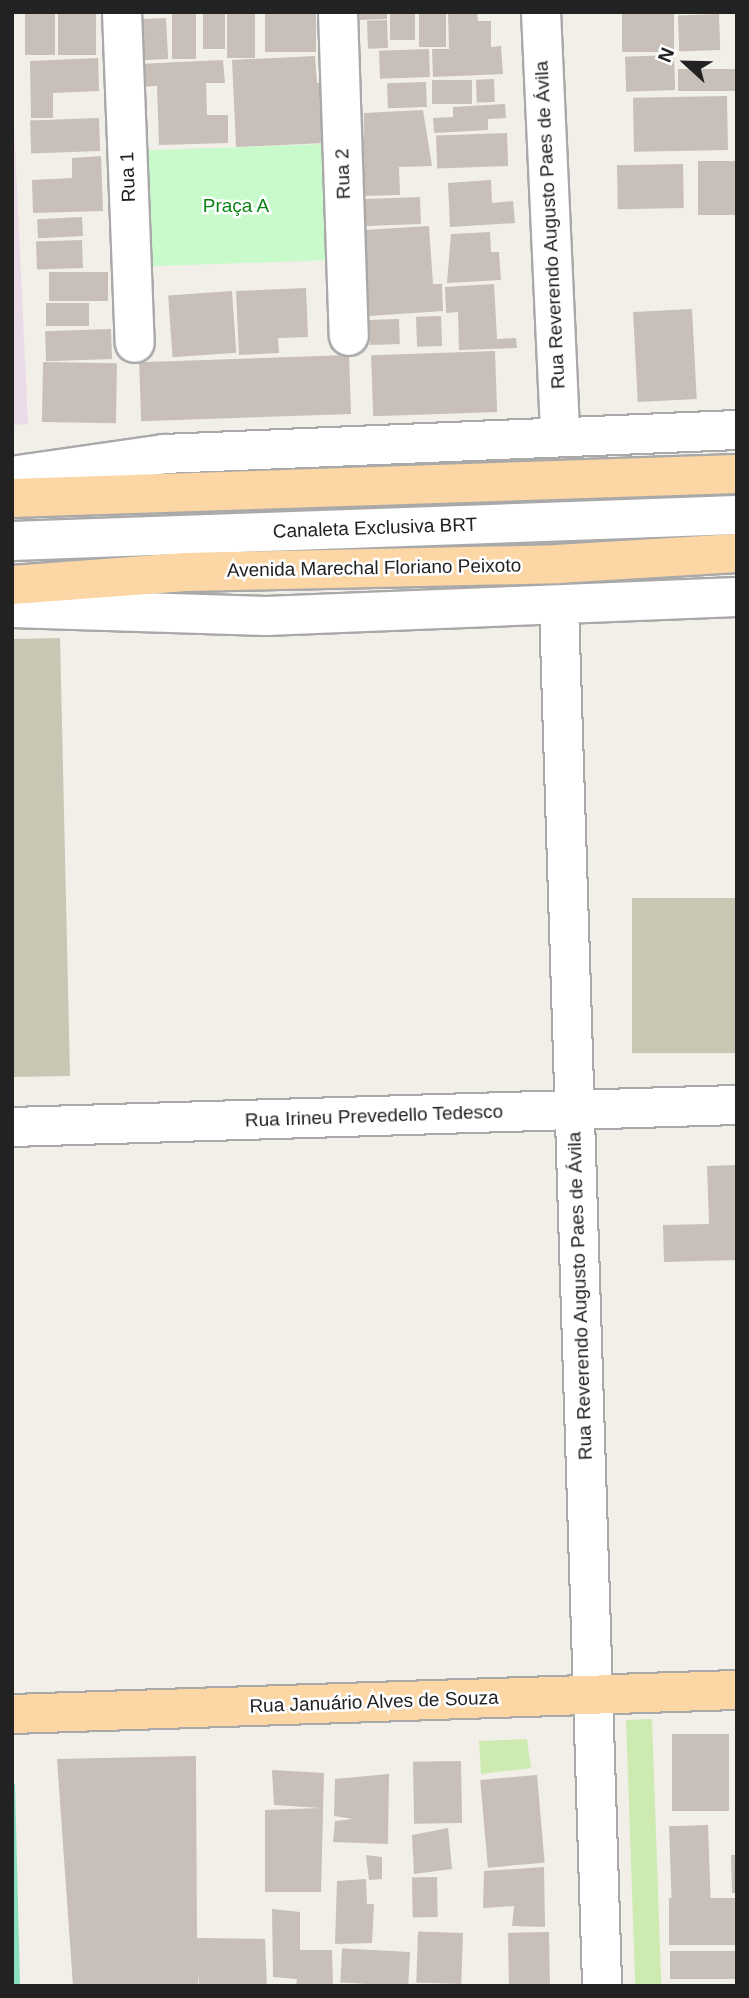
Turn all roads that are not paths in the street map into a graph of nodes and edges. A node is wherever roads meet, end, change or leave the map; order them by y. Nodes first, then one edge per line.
1 (122, 12) edge
2 (338, 12) edge
3 (541, 12) edge
4 (349, 336) dead end
5 (135, 343) dead end
6 (737, 430) edge
7 (560, 437) junction
8 (737, 474) edge
9 (12, 476) edge
10 (12, 499) edge
11 (737, 515) edge
12 (12, 541) edge
13 (737, 553) edge
14 (12, 585) edge
15 (737, 597) edge
16 (559, 607) junction
17 (12, 608) edge
18 (737, 1105) edge
19 (574, 1110) junction
20 (12, 1127) edge
21 (737, 1690) edge
22 (593, 1695) junction
23 (12, 1714) edge
24 (602, 1986) edge

1 - 5 street, Rua 1
2 - 4 street, Rua 2
3 - 7 street, Rua Reverendo Augusto Paes de Ávila
6 - 7 street
7 - 9 street
8 - 10 main road
11 - 12 street, Canaleta Exclusiva BRT
13 - 14 main road, Avenida Marechal Floriano Peixoto
15 - 16 street
16 - 17 street
16 - 19 street, Rua Reverendo Augusto Paes de Ávila
18 - 19 street, Rua Irineu Prevedello Tedesco
19 - 20 street, Rua Irineu Prevedello Tedesco
19 - 22 street, Rua Reverendo Augusto Paes de Ávila
21 - 22 main road, Rua Januário Alves de Souza
22 - 23 main road, Rua Januário Alves de Souza
22 - 24 street, Rua Reverendo Augusto Paes de Ávila

